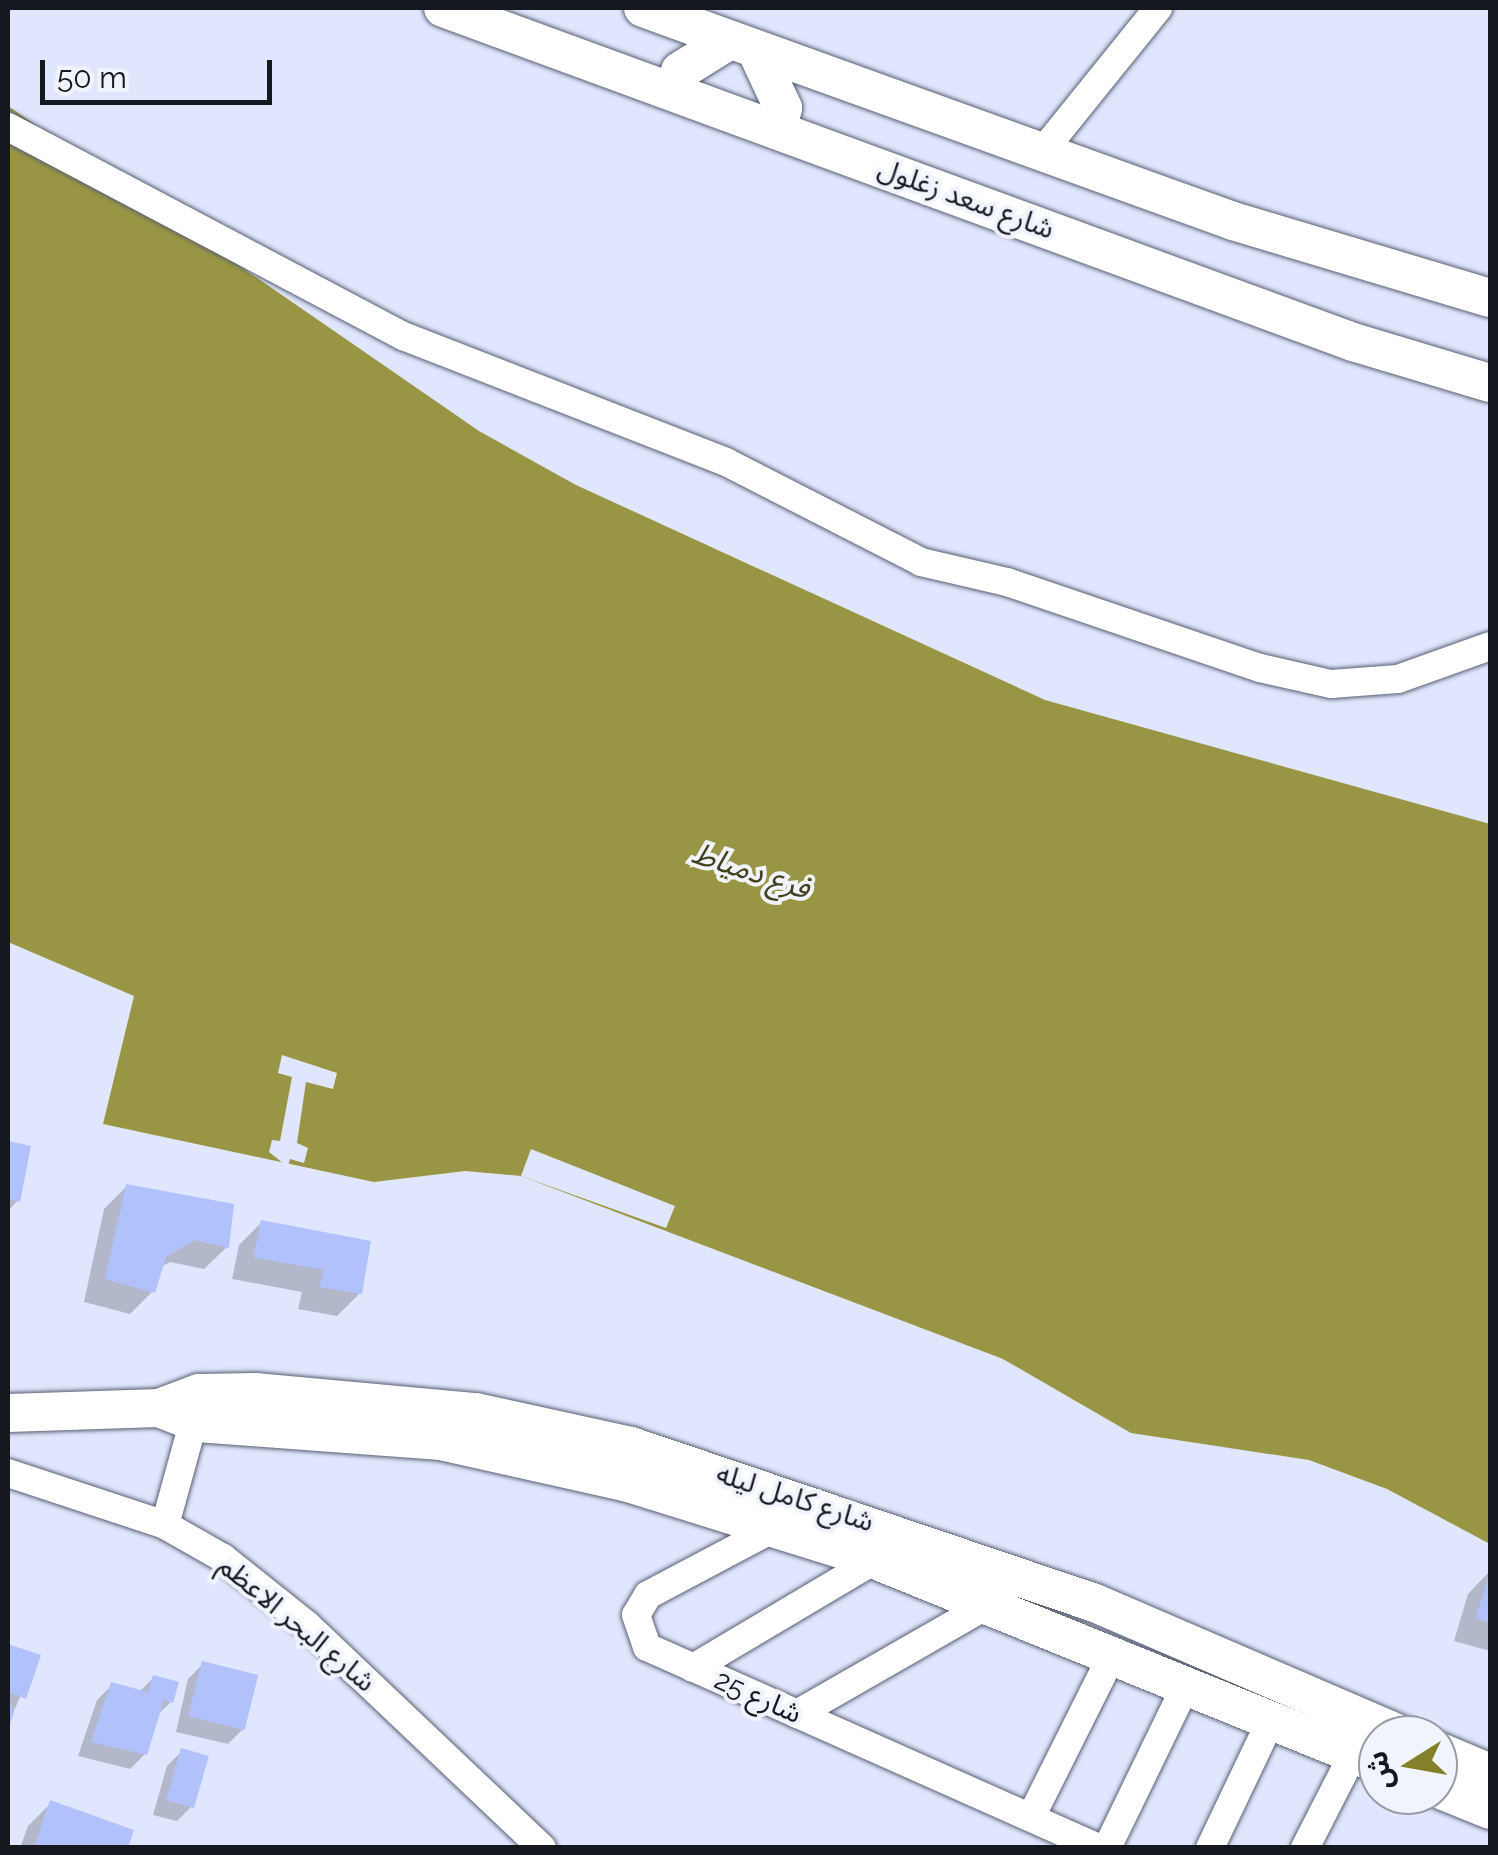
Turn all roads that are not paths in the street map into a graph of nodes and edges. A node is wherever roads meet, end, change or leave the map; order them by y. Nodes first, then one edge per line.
1 (443, 8) edge
2 (643, 8) edge
3 (1158, 8) edge
4 (743, 45) junction
5 (676, 94) junction
6 (8, 127) edge
7 (770, 127) junction
8 (1042, 152) junction
9 (1490, 298) edge
10 (1490, 384) edge
11 (1480, 652) edge
12 (198, 1408) junction
13 (8, 1413) edge
14 (628, 1464) junction
15 (8, 1473) edge
16 (819, 1505) junction
17 (165, 1524) junction
18 (777, 1527) junction
19 (875, 1560) junction
20 (987, 1605) junction
21 (1112, 1656) junction
22 (693, 1668) junction
23 (1186, 1685) junction
24 (797, 1714) junction
25 (1358, 1716) edge
26 (1270, 1720) junction
27 (1358, 1756) edge
28 (1458, 1760) edge
29 (1358, 1772) edge
30 (1490, 1774) edge
31 (1458, 1797) edge
32 (1490, 1810) edge
33 (1031, 1817) junction
34 (1315, 1845) edge
35 (542, 1848) edge
36 (1103, 1848) edge
37 (1210, 1848) edge

1 - 5 street, شارع سعد زغلول
2 - 4 street
3 - 8 street
4 - 5 street
4 - 7 street
4 - 8 street
5 - 7 street, شارع سعد زغلول
6 - 11 street
7 - 10 street, شارع سعد زغلول
8 - 9 street
12 - 13 street, شارع كامل ليله
12 - 14 street, شارع كامل ليله
12 - 17 street
14 - 16 street, شارع كامل ليله
14 - 18 street, شارع كامل ليله
15 - 17 street, شارع البحر الاعظم
16 - 18 street, شارع 25
16 - 25 street, شارع كامل ليله
17 - 35 street, شارع البحر الاعظم
18 - 19 street, شارع كامل ليله
18 - 22 street, شارع 25
19 - 20 street, شارع كامل ليله
19 - 22 street
20 - 21 street, شارع كامل ليله
20 - 24 street
21 - 23 street, شارع كامل ليله
21 - 33 street
22 - 24 street, شارع 25
23 - 26 street, شارع كامل ليله
23 - 36 street
24 - 33 street, شارع 25
26 - 27 street, شارع كامل ليله
26 - 37 street
28 - 30 street
29 - 34 street
31 - 32 street
33 - 36 street, شارع 25

